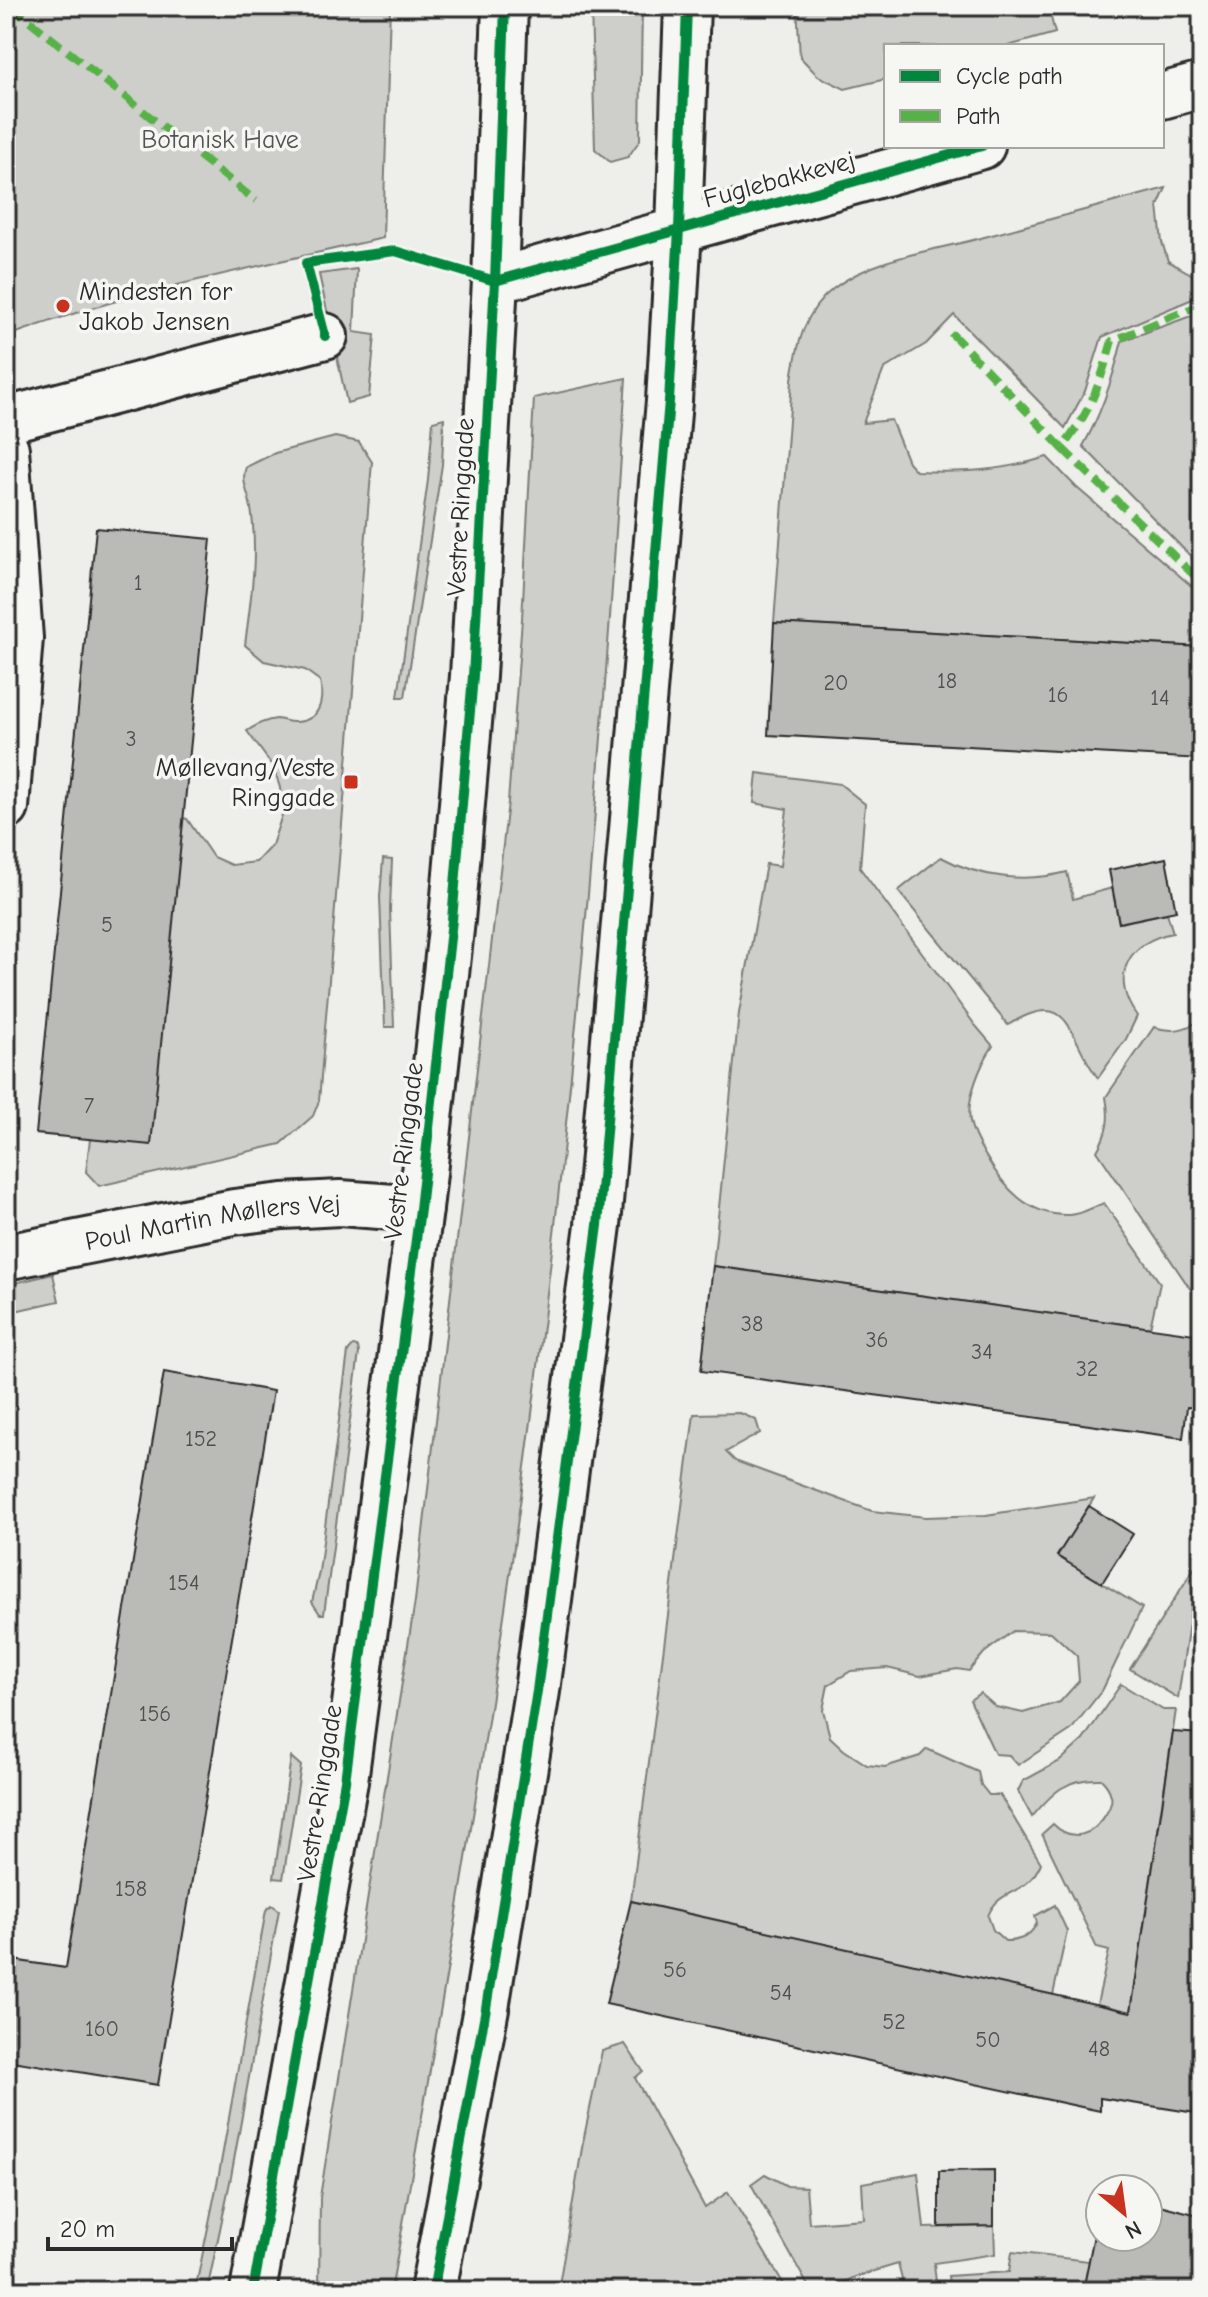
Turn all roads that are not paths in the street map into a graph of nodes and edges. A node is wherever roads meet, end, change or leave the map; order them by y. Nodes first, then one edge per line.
1 (505, 6) edge
2 (687, 6) edge
3 (1202, 85) edge
4 (1164, 95) edge
5 (975, 148) edge
6 (679, 229) junction
7 (495, 281) junction
8 (325, 336) dead end
9 (6, 420) edge
10 (6, 449) edge
11 (6, 807) edge
12 (420, 1209) junction
13 (6, 1257) edge
14 (253, 2291) edge
15 (433, 2291) edge

1 - 7 main road, Vestre Ringgade
2 - 6 main road
3 - 4 main road
5 - 6 main road, Fuglebakkevej
6 - 7 main road, Fuglebakkevej
6 - 15 main road
7 - 12 main road, Vestre Ringgade
8 - 9 main road
10 - 11 main road
12 - 13 main road, Poul Martin Møllers Vej
12 - 14 main road, Vestre Ringgade

